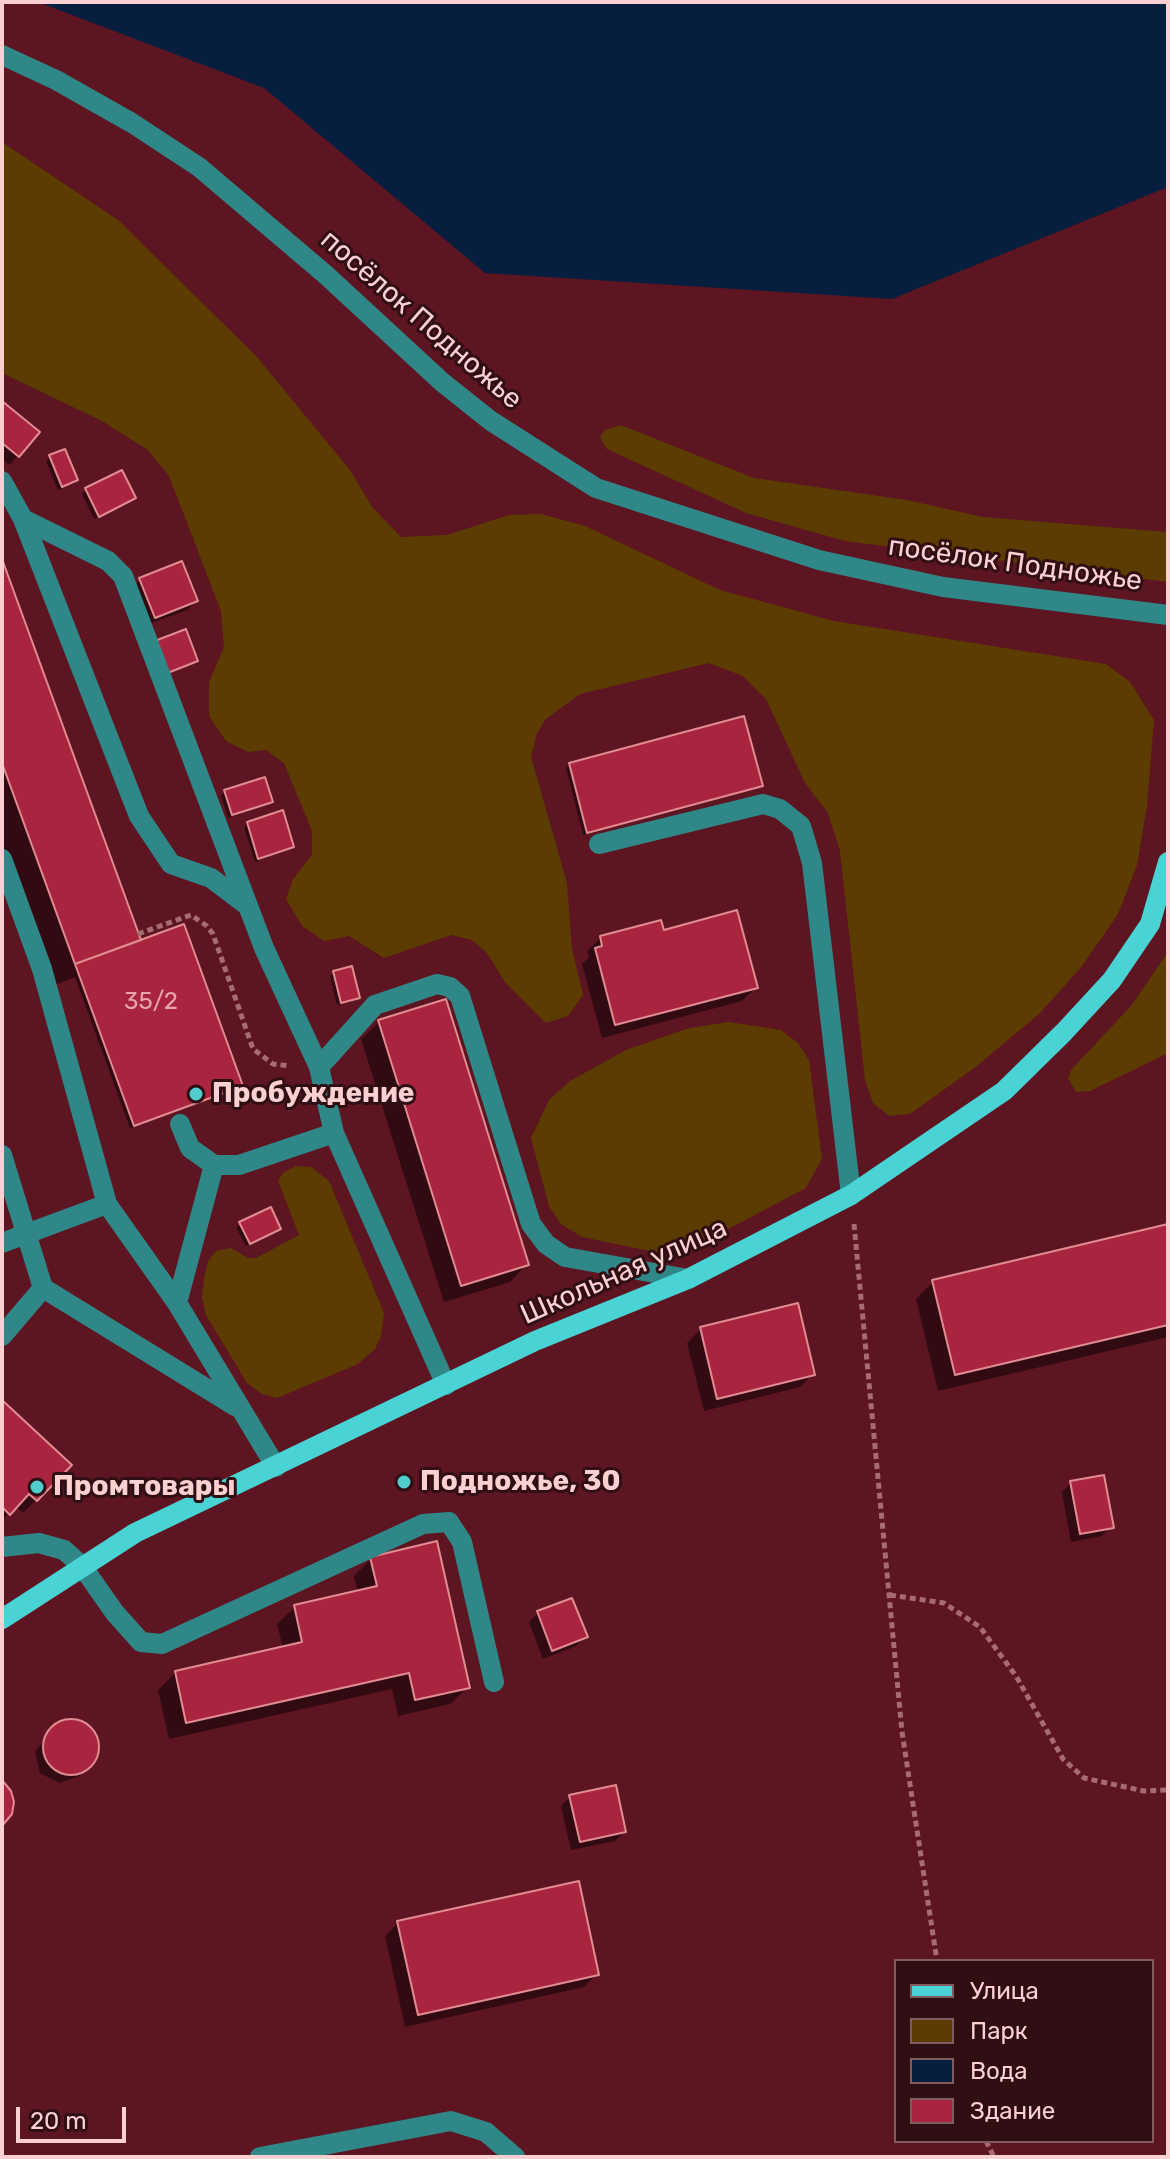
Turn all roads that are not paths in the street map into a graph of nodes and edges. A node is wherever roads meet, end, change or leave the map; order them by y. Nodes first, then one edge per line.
1 (2, 55) edge
2 (2, 481) edge
3 (23, 519) junction
4 (1168, 615) edge
5 (599, 844) dead end
6 (2, 859) edge
7 (1168, 862) edge
8 (248, 906) junction
9 (319, 1067) junction
10 (180, 1124) dead end
11 (334, 1133) junction
12 (2, 1155) edge
13 (214, 1165) junction
14 (851, 1195) junction
15 (107, 1204) junction
16 (25, 1235) junction
17 (2, 1243) edge
18 (688, 1279) junction
19 (43, 1288) junction
20 (177, 1303) junction
21 (2, 1336) edge
22 (446, 1385) junction
23 (238, 1408) junction
24 (276, 1467) junction
25 (2, 1547) edge
26 (82, 1566) junction
27 (2, 1619) edge
28 (494, 1682) dead end
29 (260, 2157) edge
30 (515, 2157) edge

1 - 4 street, посёлок Подножье
2 - 3 street
3 - 8 street
3 - 8 street
5 - 14 street
6 - 15 street
7 - 14 main road, Школьная улица
8 - 9 street
9 - 11 street
9 - 18 street
10 - 13 street
11 - 13 street
11 - 22 street
12 - 16 street
13 - 20 street
14 - 18 main road, Школьная улица
15 - 16 street
15 - 20 street
16 - 17 street
16 - 19 street
18 - 22 main road, Школьная улица
19 - 21 street
19 - 23 street
20 - 23 street
22 - 24 main road, Школьная улица
23 - 24 street
24 - 26 main road, Школьная улица
25 - 26 street
26 - 27 main road, Школьная улица
26 - 28 street
29 - 30 street

